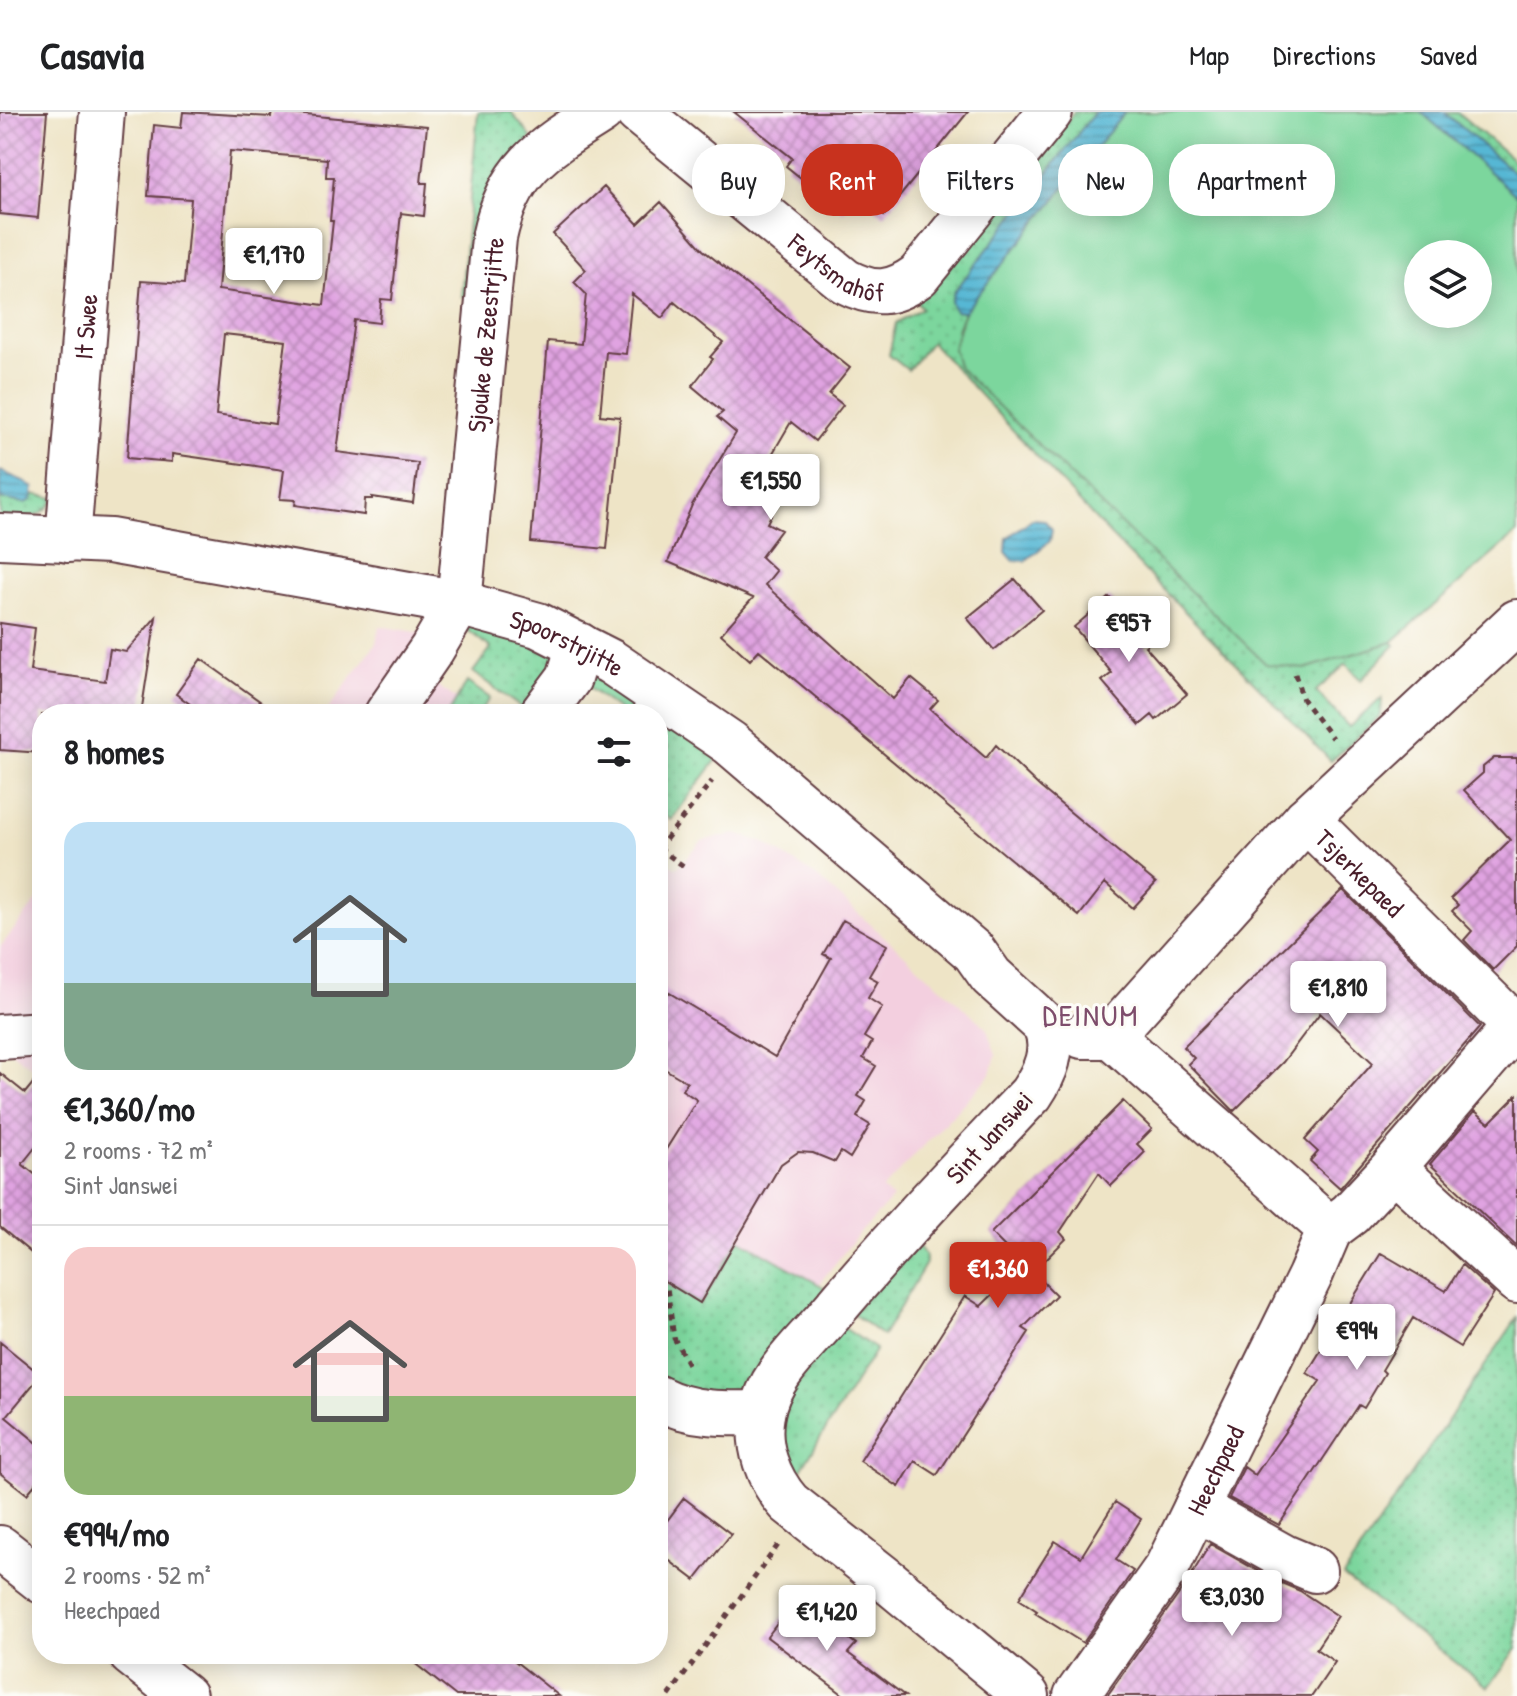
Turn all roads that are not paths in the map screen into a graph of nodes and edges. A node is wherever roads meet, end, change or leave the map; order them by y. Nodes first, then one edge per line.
1 (102, 112) edge
2 (601, 112) edge
3 (638, 112) edge
4 (1050, 112) edge
5 (0, 536) edge
6 (68, 540) junction
7 (459, 603) junction
8 (1517, 622) edge
9 (579, 645) junction
10 (394, 704) edge
11 (550, 704) edge
12 (1306, 819) junction
13 (1516, 1027) edge
14 (32, 1035) edge
15 (1050, 1036) junction
16 (1111, 1036) junction
17 (0, 1037) edge
18 (1393, 1168) junction
19 (1330, 1229) junction
20 (1517, 1281) edge
21 (668, 1403) edge
22 (762, 1413) junction
23 (1196, 1508) junction
24 (0, 1548) edge
25 (1315, 1570) dead end
26 (32, 1573) edge
27 (144, 1664) edge
28 (184, 1696) edge
29 (1027, 1696) edge
30 (1076, 1696) edge

1 - 6 street, It Swee
2 - 7 street, Sjouke de Zeestrjitte
3 - 4 street, Feytsmahôf
5 - 6 street, Spoorstrjitte
6 - 7 street, Spoorstrjitte
7 - 9 street, Spoorstrjitte
7 - 10 street
8 - 12 street
9 - 11 street
9 - 15 street, Spoorstrjitte
12 - 13 street, Tsjerkepaed
12 - 16 street
13 - 18 street, Heechpaed
14 - 17 street
15 - 16 street
15 - 22 street, Sint Janswei
16 - 19 street
18 - 19 street, Heechpaed
18 - 20 street
19 - 23 street, Heechpaed
21 - 22 street
22 - 29 street, Sint Janswei
23 - 25 street
23 - 30 street, Heechpaed
24 - 26 street
27 - 28 street

